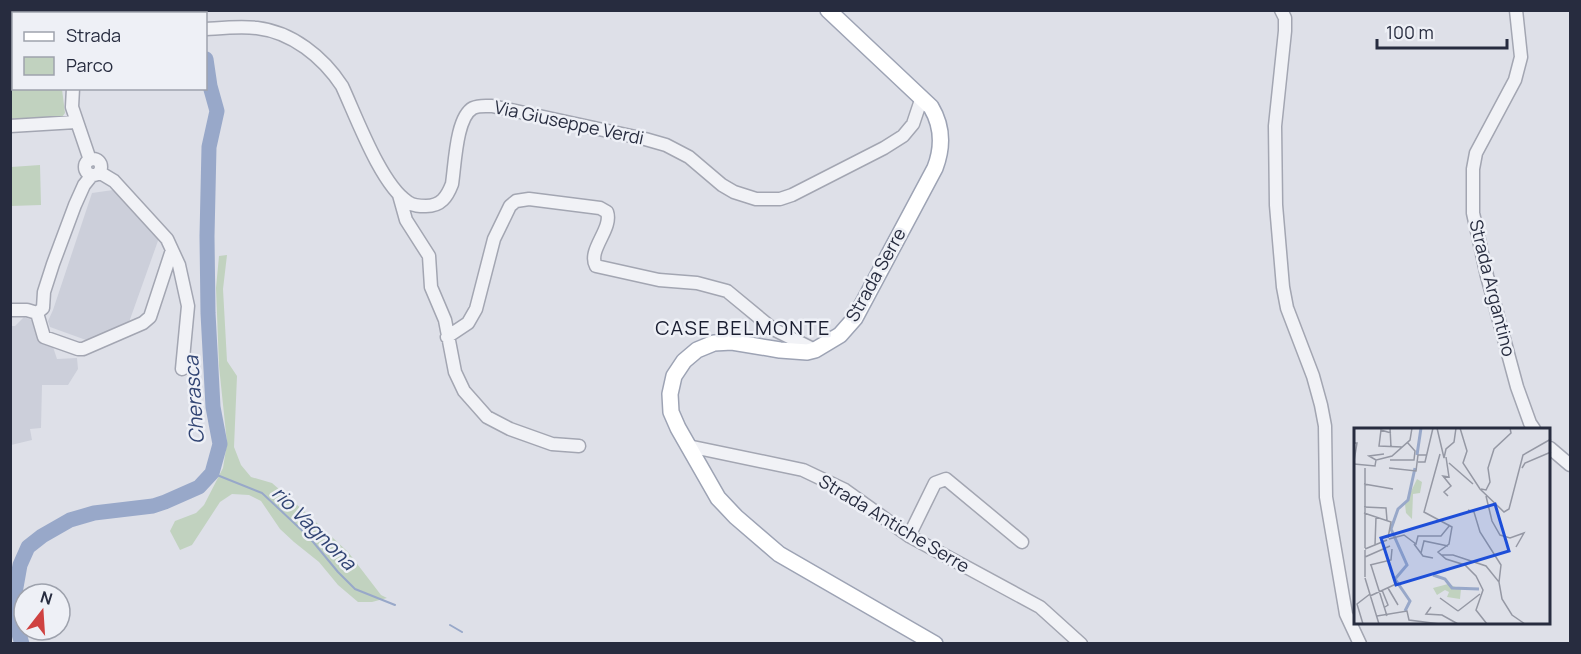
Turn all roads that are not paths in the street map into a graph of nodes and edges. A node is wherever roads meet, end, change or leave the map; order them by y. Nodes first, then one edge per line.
1 (828, 10) edge
2 (1281, 10) edge
3 (1516, 10) edge
4 (209, 29) edge
5 (73, 90) edge
6 (922, 97) junction
7 (76, 122) junction
8 (10, 126) edge
9 (96, 174) junction
10 (399, 195) junction
11 (172, 250) junction
12 (10, 310) edge
13 (37, 313) junction
14 (447, 337) junction
15 (815, 350) junction
16 (182, 369) dead end
17 (1533, 428) edge
18 (579, 446) dead end
19 (688, 446) junction
20 (1551, 449) edge
21 (1570, 465) edge
22 (909, 536) junction
23 (1022, 542) dead end
24 (935, 644) edge
25 (1081, 644) edge
26 (1360, 644) edge

1 - 6 main road, Strada Serre
2 - 26 street
3 - 17 street, Strada Argantino
4 - 10 street
5 - 7 street
6 - 10 street, Via Giuseppe Verdi
6 - 15 main road, Strada Serre
7 - 8 street
7 - 9 street
9 - 11 street
9 - 13 street
10 - 14 street
11 - 13 street
11 - 16 street
12 - 13 street
14 - 15 street
14 - 18 street
15 - 19 main road, Strada Serre
19 - 22 street, Strada Antiche Serre
19 - 24 main road, Strada Serre
20 - 21 street
22 - 23 street
22 - 25 street, Strada Antiche Serre

